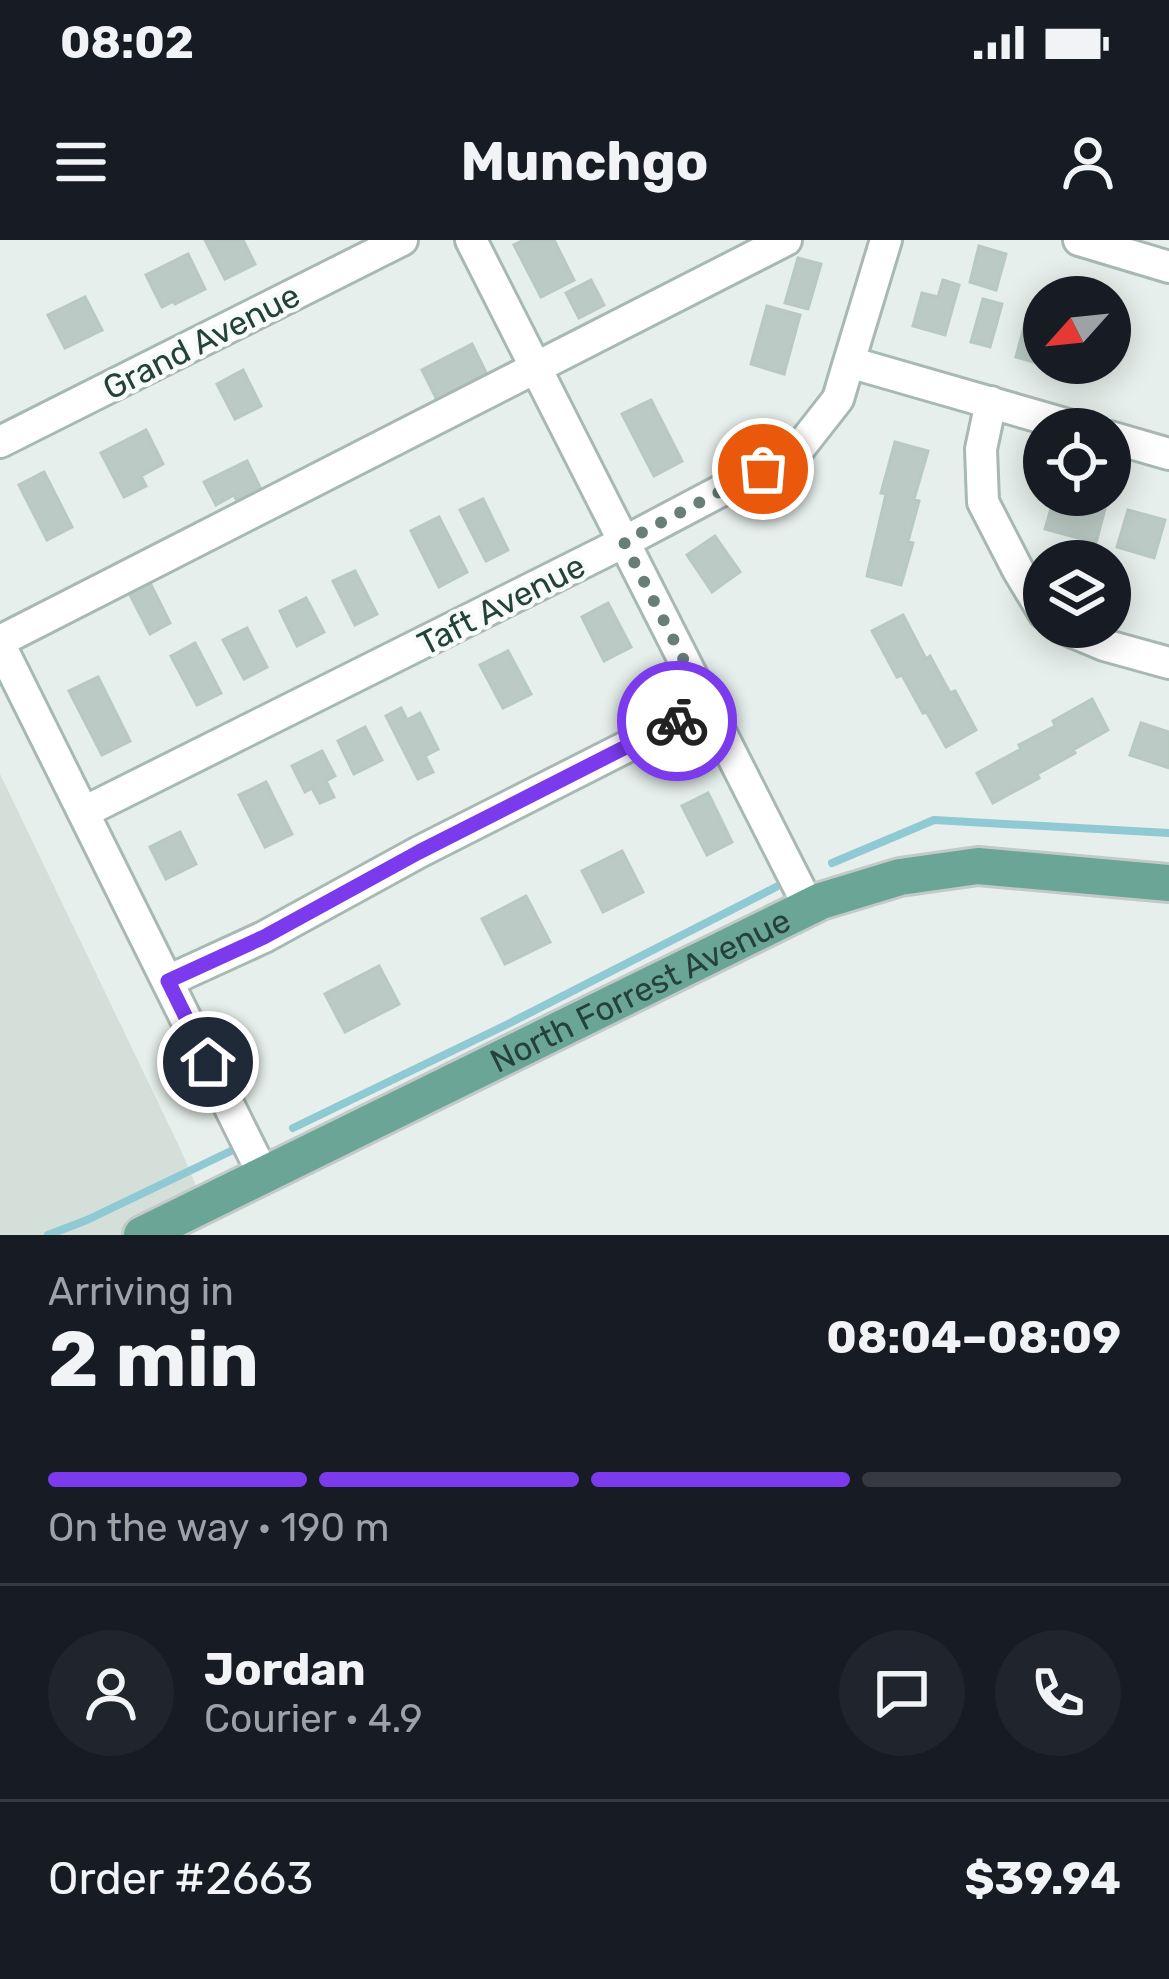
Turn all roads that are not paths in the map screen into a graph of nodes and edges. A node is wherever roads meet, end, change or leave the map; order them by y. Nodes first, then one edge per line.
1 (402, 240) edge
2 (471, 240) edge
3 (786, 240) edge
4 (886, 240) edge
5 (1079, 240) edge
6 (1169, 267) edge
7 (849, 362) junction
8 (538, 368) junction
9 (991, 402) junction
10 (1023, 411) edge
11 (0, 442) edge
12 (1131, 443) edge
13 (1169, 454) edge
14 (624, 542) junction
15 (1023, 575) edge
16 (0, 643) edge
17 (1116, 648) edge
18 (1169, 663) edge
19 (707, 706) junction
20 (85, 812) junction
21 (1169, 884) edge
22 (809, 907) junction
23 (168, 981) junction
24 (263, 1174) junction
25 (142, 1235) edge

1 - 11 street, Grand Avenue
2 - 8 street
3 - 8 street
4 - 7 street, Taft Avenue
5 - 6 street
7 - 9 street
7 - 14 street, Taft Avenue
8 - 14 street
8 - 16 street
9 - 10 street
9 - 15 street
12 - 13 street
14 - 19 street
14 - 20 street, Taft Avenue
16 - 20 street
17 - 18 street
19 - 22 street
19 - 23 street
20 - 23 street
21 - 22 main road, North Forrest Avenue
22 - 24 main road, North Forrest Avenue
23 - 24 street
24 - 25 main road, North Forrest Avenue

